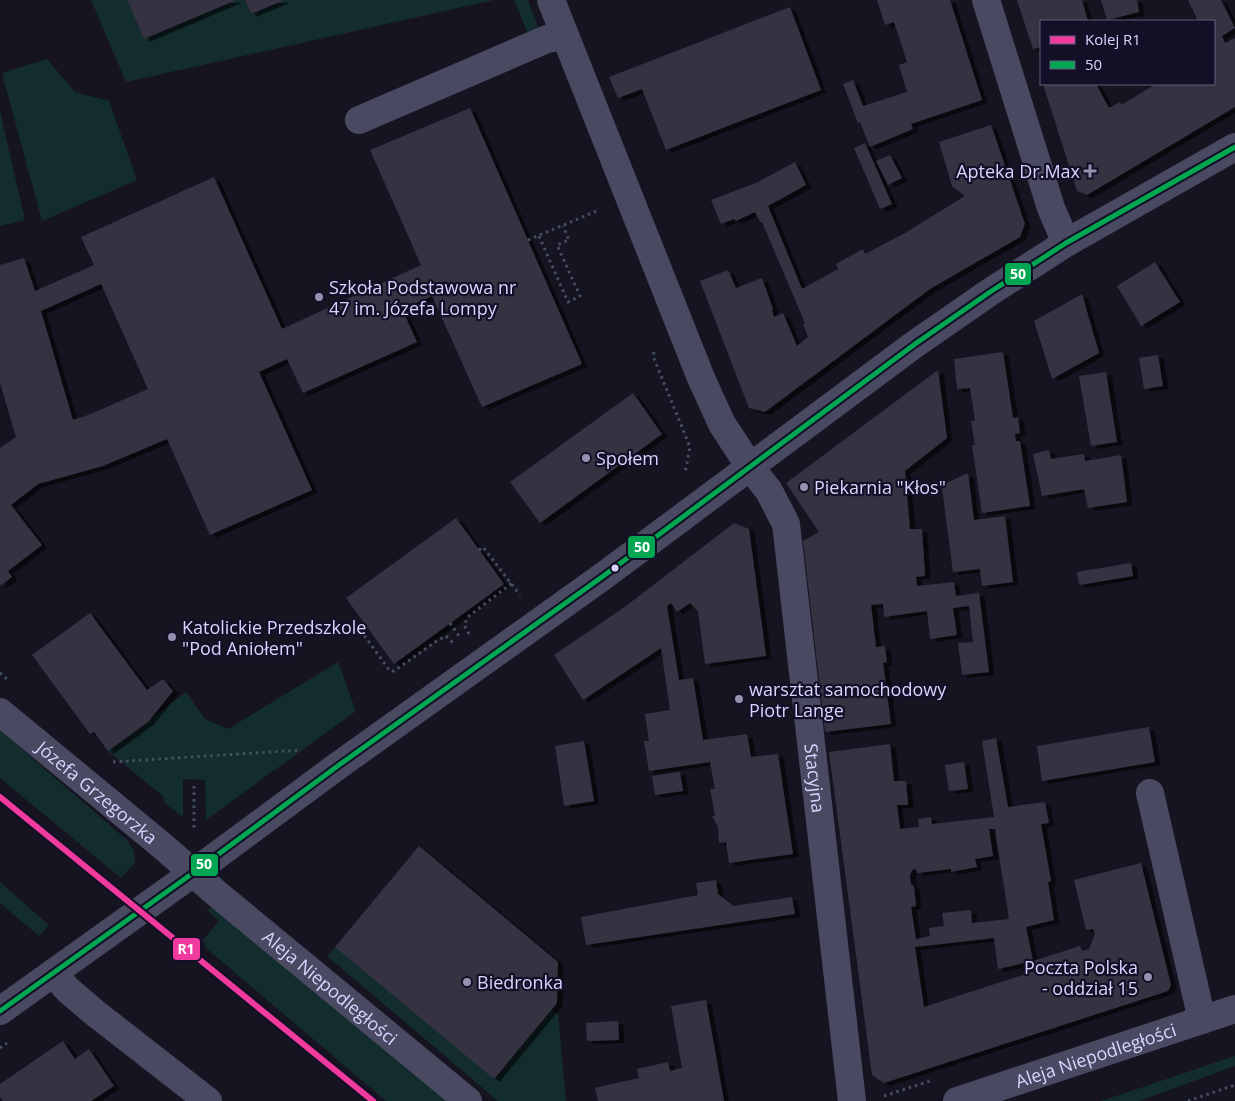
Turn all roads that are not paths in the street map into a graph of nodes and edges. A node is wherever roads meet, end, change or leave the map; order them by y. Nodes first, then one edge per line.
1 (551, 0) edge
2 (986, 0) edge
3 (565, 36) junction
4 (359, 120) dead end
5 (1235, 147) edge
6 (1066, 243) junction
7 (750, 467) junction
8 (0, 712) edge
9 (1150, 793) dead end
10 (193, 873) junction
11 (53, 973) junction
12 (1235, 1009) edge
13 (0, 1011) edge
14 (1202, 1020) junction
15 (865, 1100) edge
16 (208, 1101) edge
17 (468, 1101) edge
18 (957, 1101) edge

1 - 3 street, Stacyjna
2 - 6 street
3 - 4 street
3 - 7 street, Stacyjna
5 - 6 street
6 - 7 street
7 - 10 street
7 - 15 street, Stacyjna
8 - 10 street, Józefa Grzegorzka
9 - 14 street
10 - 11 street
10 - 17 street, Aleja Niepodległości
11 - 13 street
11 - 16 street
12 - 14 street, Aleja Niepodległości
14 - 18 street, Aleja Niepodległości

